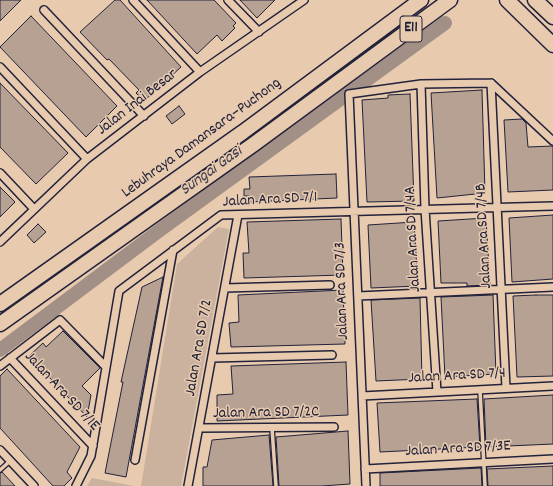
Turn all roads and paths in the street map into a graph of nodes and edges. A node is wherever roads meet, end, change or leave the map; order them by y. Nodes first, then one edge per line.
1 (133, 0) edge
2 (228, 0) edge
3 (304, 0) edge
4 (421, 0) edge
5 (450, 0) edge
6 (507, 0) edge
7 (538, 3) edge
8 (44, 10) dead end
9 (553, 17) edge
10 (259, 32) junction
11 (553, 45) edge
12 (0, 67) edge
13 (200, 72) junction
14 (491, 83) junction
15 (421, 84) junction
16 (144, 116) junction
17 (553, 141) edge
18 (87, 159) junction
19 (0, 172) edge
20 (553, 206) edge
21 (498, 207) junction
22 (34, 209) junction
23 (425, 209) junction
24 (354, 211) junction
25 (238, 215) junction
26 (0, 242) edge
27 (173, 250) junction
28 (330, 285) dead end
29 (553, 287) edge
30 (225, 288) junction
31 (502, 289) junction
32 (431, 293) junction
33 (358, 296) junction
34 (0, 304) edge
35 (0, 324) edge
36 (332, 355) dead end
37 (10, 358) junction
38 (212, 358) junction
39 (0, 366) edge
40 (106, 367) junction
41 (553, 386) edge
42 (506, 388) junction
43 (480, 390) junction
44 (437, 392) junction
45 (362, 396) junction
46 (334, 427) dead end
47 (199, 428) junction
48 (272, 428) junction
49 (93, 446) junction
50 (0, 450) edge
51 (553, 459) edge
52 (135, 460) dead end
53 (10, 461) junction
54 (484, 462) junction
55 (365, 469) junction
56 (0, 470) edge
57 (34, 486) edge
58 (76, 486) edge
59 (188, 486) edge
60 (276, 486) edge
61 (366, 486) edge
62 (485, 486) edge

1 - 13 street
2 - 10 street
3 - 10 street, Jalan Inai Besar
4 - 34 highway, Lebuhraya Damansara–Puchong / E11
5 - 35 highway, Lebuhraya Damansara–Puchong / E11
6 - 11 highway
7 - 9 highway
8 - 16 street
10 - 13 street, Jalan Inai Besar
12 - 18 street
13 - 16 street, Jalan Inai Besar
14 - 15 street
14 - 17 street
14 - 21 street, Jalan Ara SD 7/4B
15 - 23 street, Jalan Ara SD 7/4A
15 - 24 street, Jalan Ara SD 7/3
16 - 18 street, Jalan Inai Besar
18 - 22 street, Jalan Inai Besar
19 - 22 street
20 - 21 street, Jalan Ara SD 7/1
21 - 23 street, Jalan Ara SD 7/1
21 - 31 street, Jalan Ara SD 7/4B
22 - 26 street, Jalan Inai Besar
23 - 24 street, Jalan Ara SD 7/1
23 - 32 street, Jalan Ara SD 7/4A
24 - 25 street, Jalan Ara SD 7/1
24 - 33 street, Jalan Ara SD 7/3
25 - 27 street, Jalan Ara SD 7/1
25 - 30 street, Jalan Ara SD 7/2
27 - 40 street, Jalan Ara SD 7/1
27 - 52 street
28 - 30 street
29 - 31 street
30 - 38 street, Jalan Ara SD 7/2
31 - 32 street
31 - 42 street, Jalan Ara SD 7/4B
32 - 33 street
32 - 44 street, Jalan Ara SD 7/4A
33 - 45 street, Jalan Ara SD 7/3
36 - 38 street
37 - 39 street
37 - 40 street
37 - 49 street, Jalan Ara SD 7/1E
38 - 47 street, Jalan Ara SD 7/2
40 - 49 street, Jalan Ara SD 7/1
41 - 42 street, Jalan Ara SD 7/4
42 - 43 street, Jalan Ara SD 7/4
43 - 44 street, Jalan Ara SD 7/4
43 - 54 lane
44 - 45 street, Jalan Ara SD 7/4
45 - 55 street, Jalan Ara SD 7/3
46 - 48 street, Jalan Ara SD 7/2C
47 - 48 street, Jalan Ara SD 7/2C
47 - 59 street, Jalan Ara SD 7/2
48 - 60 lane
49 - 58 street, Jalan Ara SD 7/1
50 - 53 street
51 - 54 street, Jalan Ara SD 7/3E
53 - 56 lane
53 - 57 street
54 - 55 street, Jalan Ara SD 7/3E
54 - 62 lane
55 - 61 street, Jalan Ara SD 7/3

